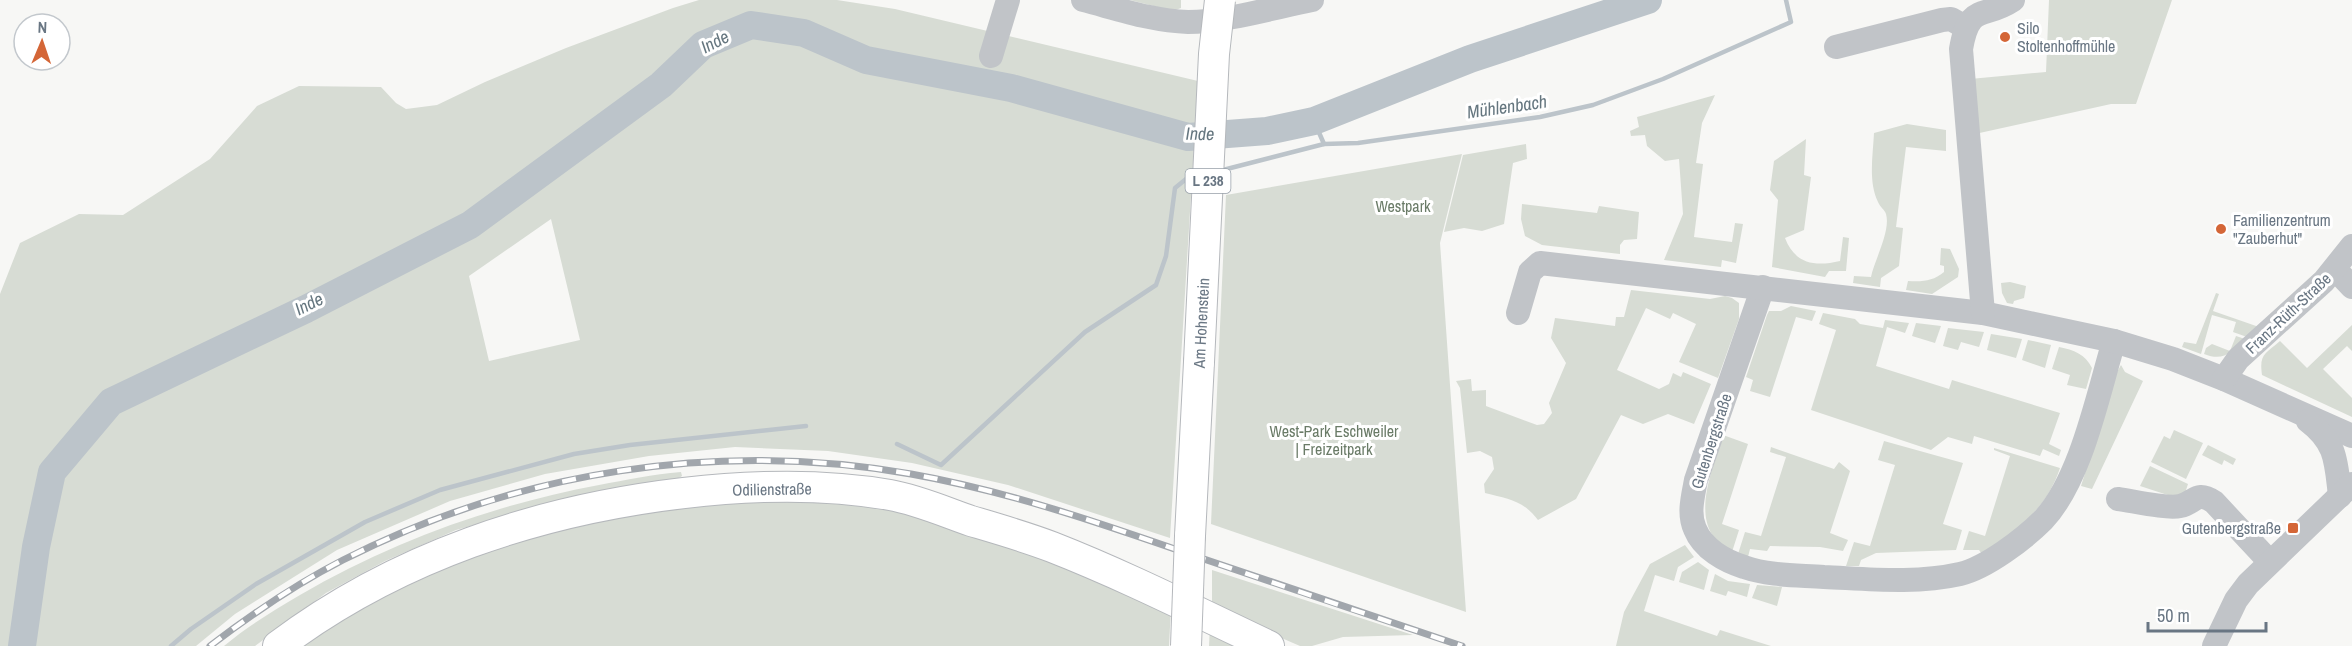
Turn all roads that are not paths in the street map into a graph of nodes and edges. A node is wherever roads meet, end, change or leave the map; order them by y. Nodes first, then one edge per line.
1 (1008, 0) edge
2 (1083, 0) edge
3 (1220, 0) edge
4 (1312, 0) edge
5 (2013, 0) edge
6 (1965, 27) junction
7 (1836, 47) dead end
8 (991, 56) dead end
9 (2352, 246) edge
10 (2335, 269) junction
11 (1763, 287) junction
12 (2352, 287) edge
13 (1518, 313) dead end
14 (1983, 313) junction
15 (2114, 340) junction
16 (2224, 379) junction
17 (2289, 407) junction
18 (2352, 436) edge
19 (2346, 490) edge
20 (2118, 499) dead end
21 (2270, 562) junction
22 (2218, 645) edge
23 (278, 646) edge
24 (1186, 646) edge
25 (1269, 646) edge

1 - 8 street
2 - 4 street
3 - 24 main road, Am Hohenstein / L 238, bridge
5 - 6 street
6 - 7 street
6 - 14 street
9 - 10 street, Franz-Rüth-Straße
10 - 12 street
10 - 16 street, Franz-Rüth-Straße
11 - 13 street
11 - 14 street
11 - 15 street, Gutenbergstraße
14 - 15 street
15 - 16 street
16 - 17 street
17 - 18 street
17 - 19 street
19 - 21 street
20 - 21 street
21 - 22 street
23 - 25 main road, Odilienstraße

